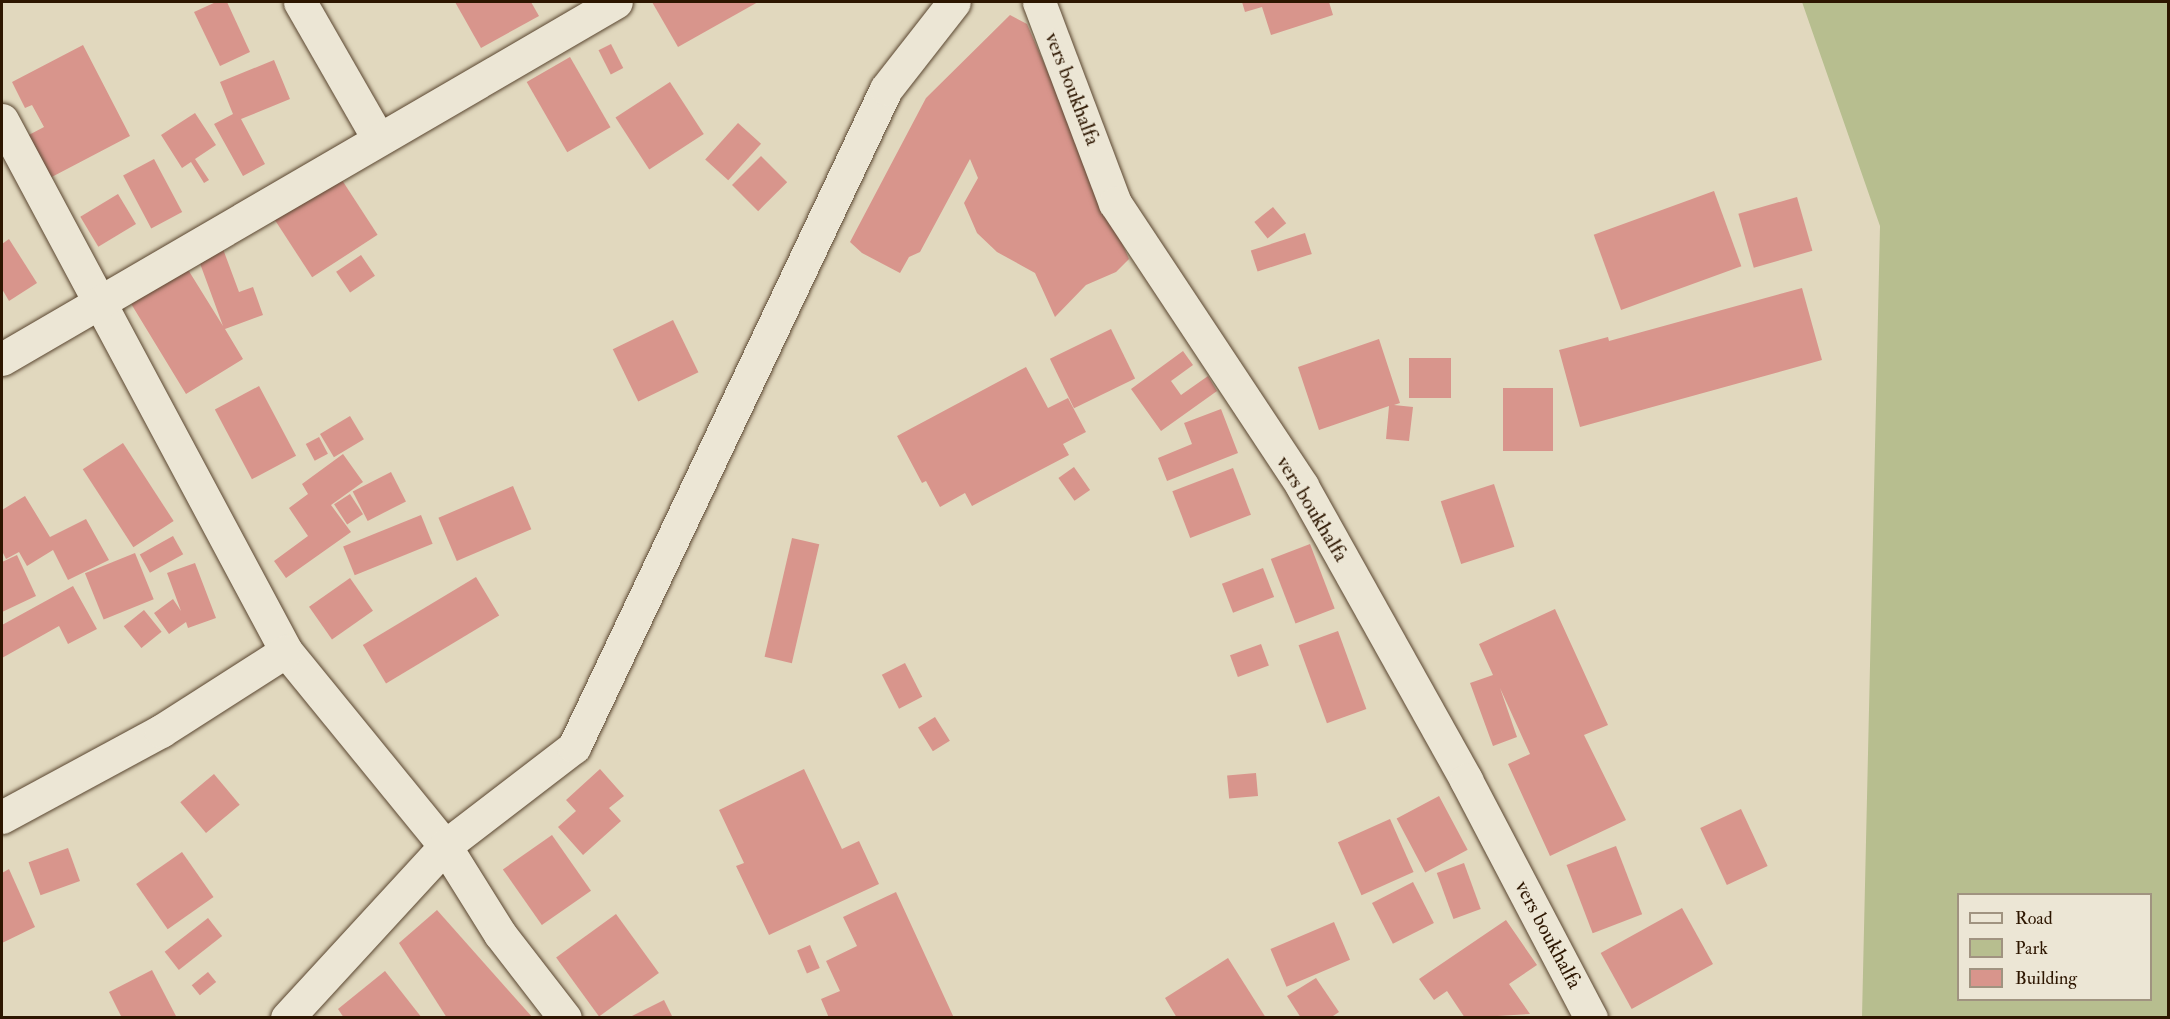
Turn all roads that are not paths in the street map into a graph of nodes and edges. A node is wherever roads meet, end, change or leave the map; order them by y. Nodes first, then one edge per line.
1 (300, 2) edge
2 (616, 2) edge
3 (954, 2) edge
4 (1039, 2) edge
5 (2, 120) edge
6 (378, 138) junction
7 (96, 301) junction
8 (2, 359) edge
9 (286, 651) junction
10 (2, 817) edge
11 (445, 846) junction
12 (286, 1017) edge
13 (565, 1017) edge
14 (1592, 1017) edge

1 - 6 street
2 - 6 street
3 - 11 street
4 - 14 street, vers boukhalfa
5 - 7 street
6 - 7 street
7 - 8 street
7 - 9 street
9 - 10 street
9 - 11 street
11 - 12 street
11 - 13 street

